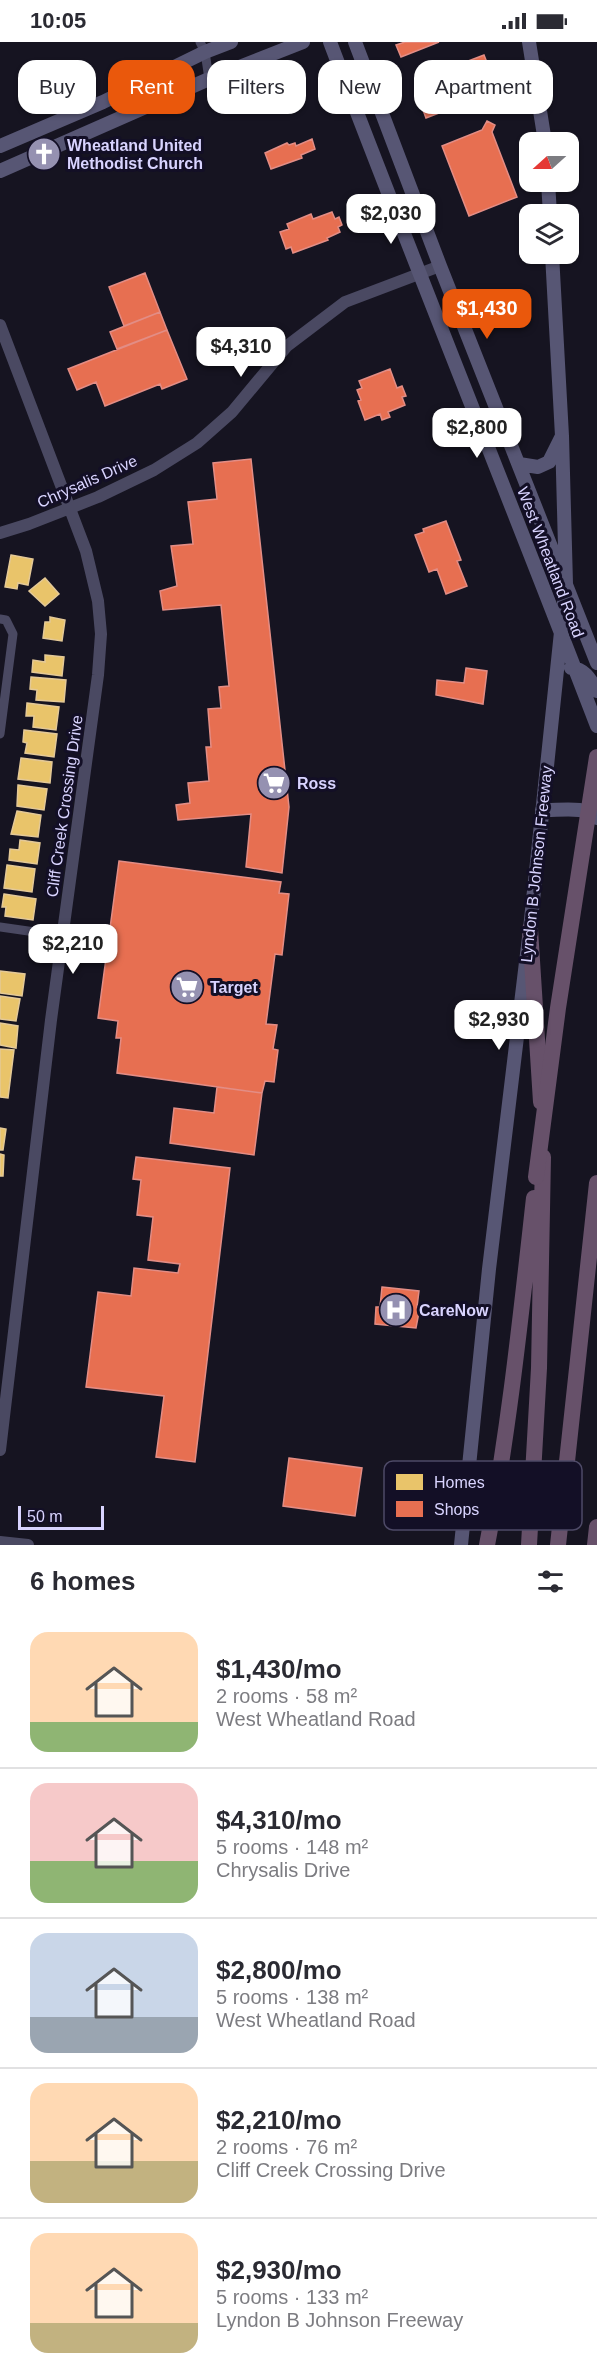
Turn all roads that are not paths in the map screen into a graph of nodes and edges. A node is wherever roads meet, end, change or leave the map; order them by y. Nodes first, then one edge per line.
1 (231, 42) edge
2 (303, 42) edge
3 (330, 42) edge
4 (355, 42) edge
5 (529, 42) edge
6 (202, 47) edge
7 (257, 60) edge
8 (207, 70) edge
9 (207, 80) edge
10 (543, 132) edge
11 (0, 146) edge
12 (0, 171) edge
13 (553, 264) edge
14 (440, 266) junction
15 (419, 275) junction
16 (0, 325) edge
17 (562, 436) junction
18 (519, 464) junction
19 (71, 508) junction
20 (0, 533) edge
21 (566, 584) junction
22 (3, 620) edge
23 (561, 632) junction
24 (597, 663) edge
25 (575, 668) junction
26 (556, 669) junction
27 (597, 691) edge
28 (597, 726) edge
29 (0, 734) edge
30 (597, 757) edge
31 (542, 810) junction
32 (597, 819) edge
33 (0, 927) edge
34 (530, 929) junction
35 (63, 936) junction
36 (597, 1183) edge
37 (0, 1450) edge
38 (470, 1461) edge
39 (502, 1461) edge
40 (534, 1461) edge
41 (567, 1461) edge
42 (597, 1527) edge
43 (463, 1530) edge
44 (490, 1530) edge
45 (530, 1530) edge
46 (560, 1530) edge
47 (0, 1542) edge
48 (28, 1545) edge
49 (461, 1545) edge
50 (487, 1545) edge
51 (529, 1545) edge
52 (558, 1545) edge
53 (595, 1545) edge

1 - 6 main road
2 - 7 main road
3 - 15 main road, West Wheatland Road
4 - 14 main road, West Wheatland Road
5 - 10 main road
6 - 8 street
6 - 11 main road
9 - 12 main road
13 - 17 main road, Lyndon B Johnson Freeway
14 - 15 street, Chrysalis Drive
14 - 18 main road, West Wheatland Road
15 - 19 street, Chrysalis Drive
15 - 23 main road, West Wheatland Road
16 - 19 street, Cliff Creek Crossing Drive
17 - 18 main road
17 - 21 main road, Lyndon B Johnson Freeway
18 - 21 main road, West Wheatland Road
19 - 20 street, Chrysalis Drive
19 - 35 street, Cliff Creek Crossing Drive
21 - 23 main road, Lyndon B Johnson Freeway
21 - 24 main road, West Wheatland Road
22 - 29 street
23 - 25 main road, West Wheatland Road
23 - 26 main road, Lyndon B Johnson Freeway
25 - 26 main road
25 - 27 main road
25 - 28 main road, West Wheatland Road
26 - 31 main road, Lyndon B Johnson Freeway
30 - 39 highway, bridge
31 - 32 main road
31 - 34 main road, Lyndon B Johnson Freeway
33 - 35 street
34 - 38 main road, Lyndon B Johnson Freeway
34 - 40 highway
35 - 37 street, Cliff Creek Crossing Drive
36 - 41 highway
42 - 53 highway
43 - 49 main road, Lyndon B Johnson Freeway
44 - 50 highway, bridge
45 - 51 highway
46 - 52 highway
47 - 48 street

